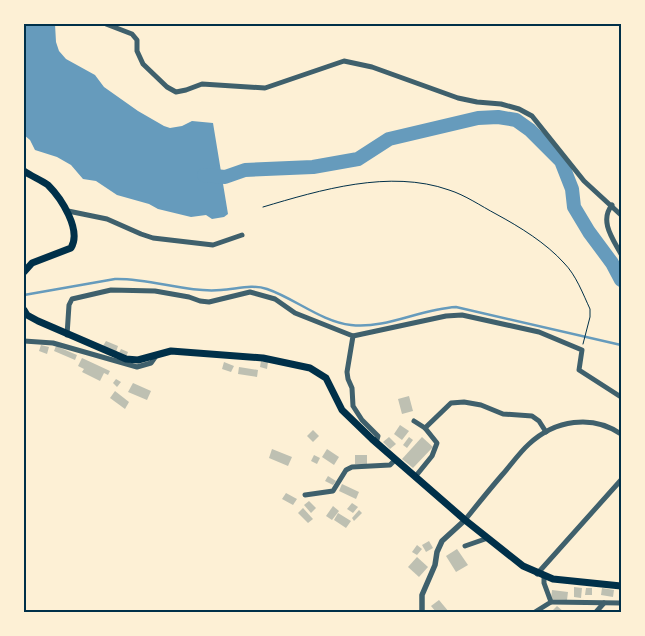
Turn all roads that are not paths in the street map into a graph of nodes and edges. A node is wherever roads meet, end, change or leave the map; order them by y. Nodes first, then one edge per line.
1 (106, 24) edge
2 (24, 171) edge
3 (612, 205) junction
4 (68, 212) junction
5 (621, 215) edge
6 (242, 235) dead end
7 (621, 254) edge
8 (24, 272) edge
9 (24, 310) edge
10 (67, 334) junction
11 (353, 336) junction
12 (24, 341) edge
13 (156, 356) junction
14 (621, 397) edge
15 (414, 420) dead end
16 (425, 428) junction
17 (546, 432) junction
18 (621, 434) edge
19 (376, 442) junction
20 (395, 460) junction
21 (415, 476) junction
22 (621, 480) edge
23 (305, 496) dead end
24 (464, 520) junction
25 (488, 538) junction
26 (464, 546) dead end
27 (540, 575) junction
28 (621, 586) edge
29 (551, 602) junction
30 (604, 603) junction
31 (621, 603) edge
32 (422, 612) edge
33 (535, 612) edge
34 (596, 612) edge

1 - 3 street
2 - 4 main road
3 - 5 street
3 - 7 street
4 - 6 street
4 - 8 main road
9 - 10 main road
10 - 11 street
10 - 13 main road
11 - 14 street
11 - 19 street
12 - 13 street
13 - 19 main road
15 - 16 street
16 - 17 street
16 - 21 street
17 - 18 street
17 - 24 street
19 - 20 main road
20 - 21 main road
20 - 23 street
21 - 24 main road
22 - 27 street
24 - 25 main road
24 - 32 street
25 - 26 street
25 - 27 main road
27 - 28 main road
27 - 29 street
29 - 30 street
29 - 33 street
30 - 31 street
30 - 34 street

